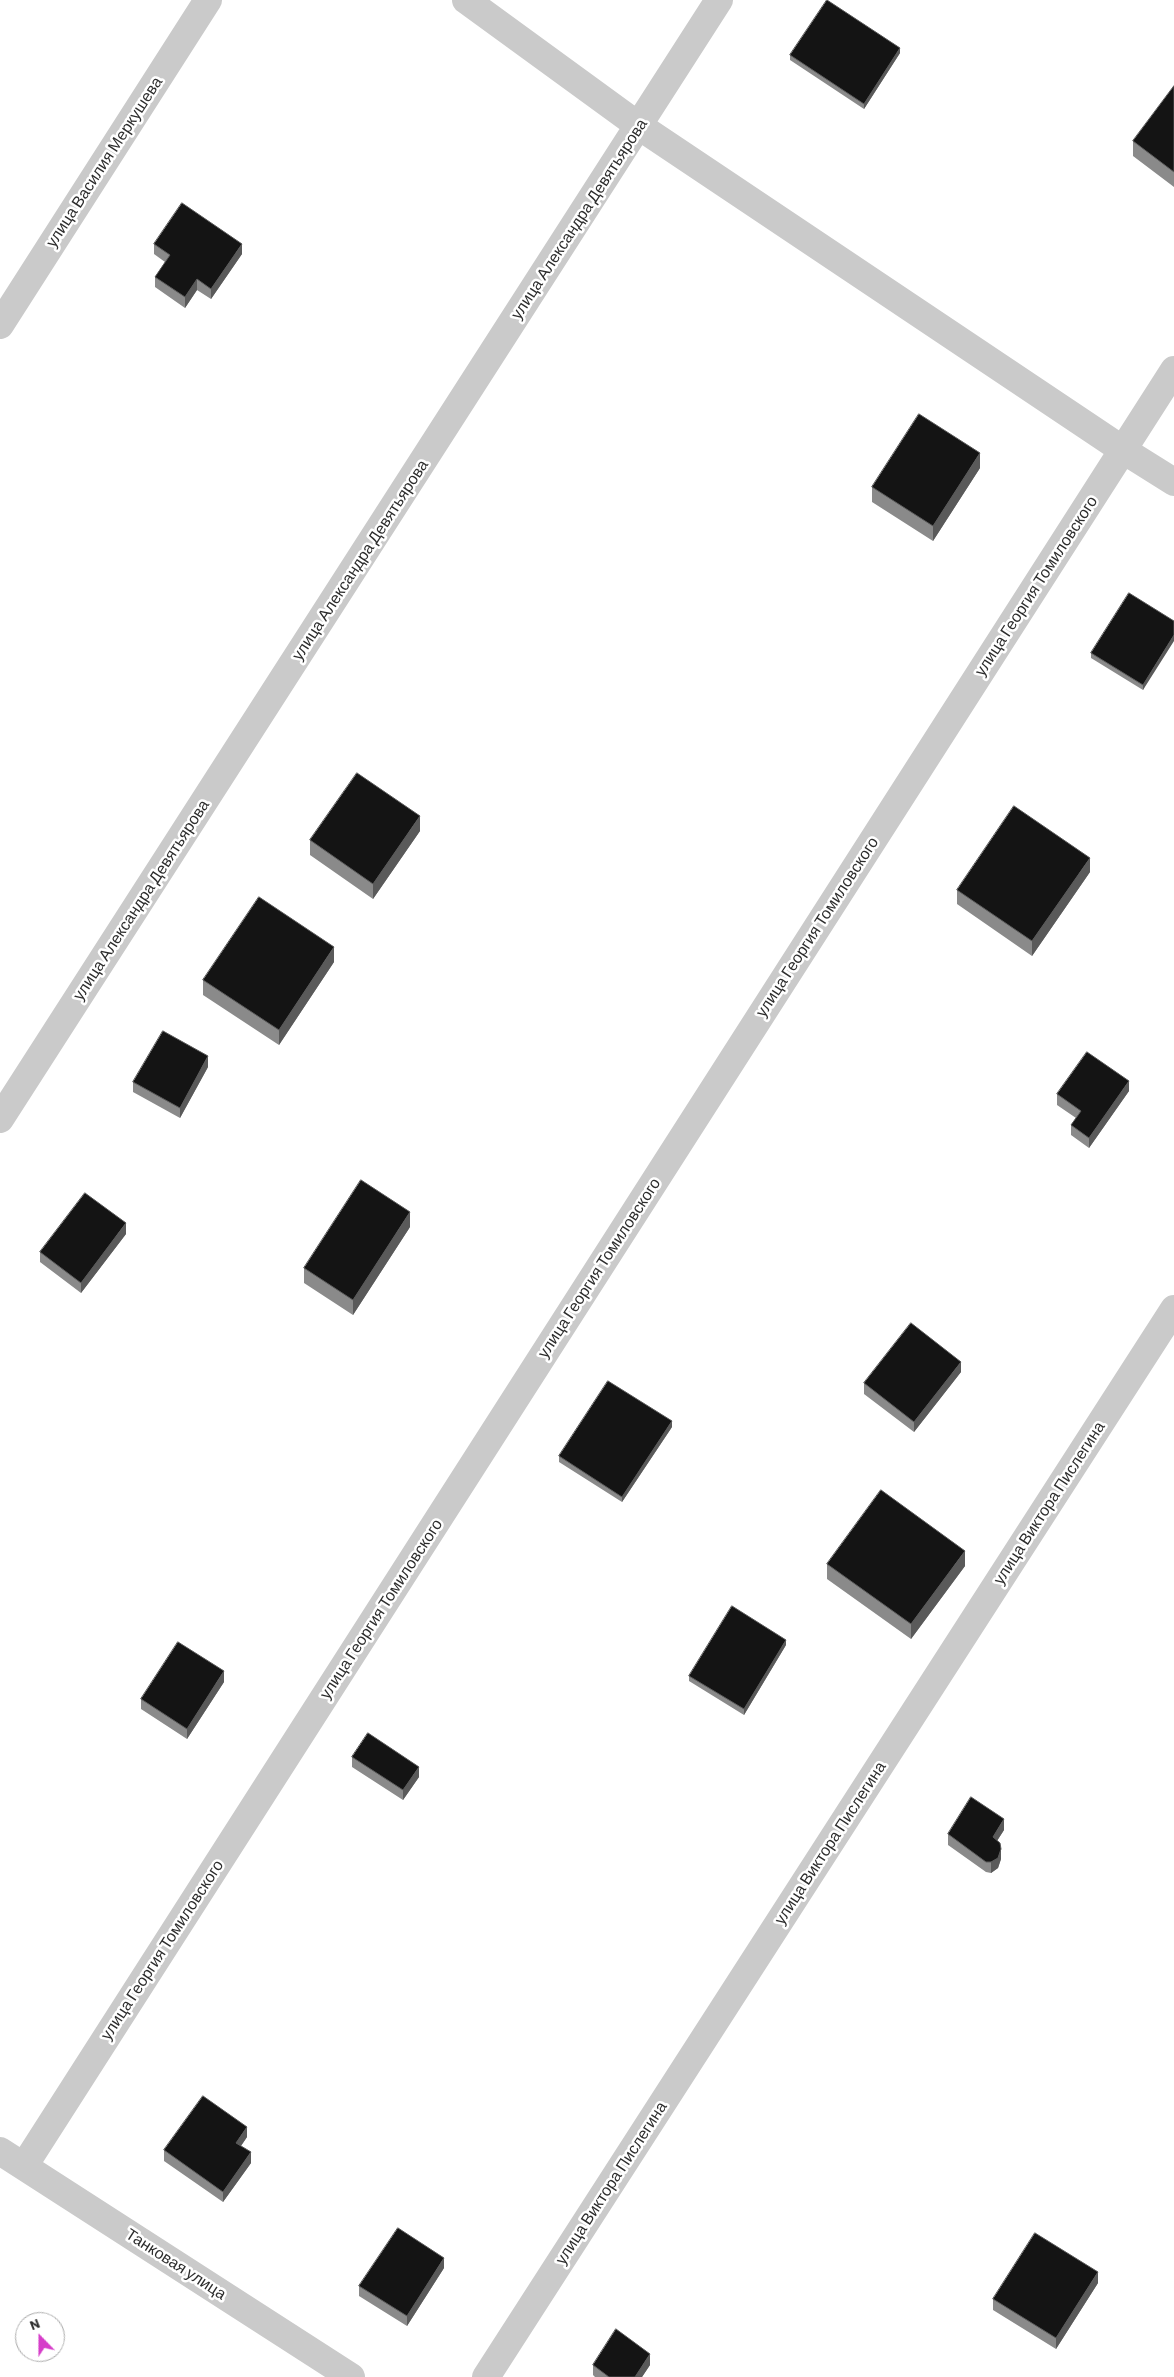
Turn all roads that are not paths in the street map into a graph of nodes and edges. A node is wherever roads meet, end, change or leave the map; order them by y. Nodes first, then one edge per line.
1 (208, 0) edge
2 (466, 0) edge
3 (719, 0) edge
4 (639, 126) junction
5 (0, 325) edge
6 (1174, 370) edge
7 (1123, 450) junction
8 (1174, 482) edge
9 (0, 1119) edge
10 (1174, 1309) edge
11 (0, 2151) edge
12 (24, 2166) junction
13 (351, 2377) edge
14 (486, 2377) edge

1 - 5 street, улица Василия Меркушева
2 - 4 street
3 - 4 street, улица Александра Девятьярова
4 - 7 street
4 - 9 street, улица Александра Девятьярова
6 - 7 street, улица Георгия Томиловского
7 - 8 street
7 - 12 street, улица Георгия Томиловского
10 - 14 street, улица Виктора Пислегина
11 - 12 street, Танковая улица
12 - 13 street, Танковая улица

